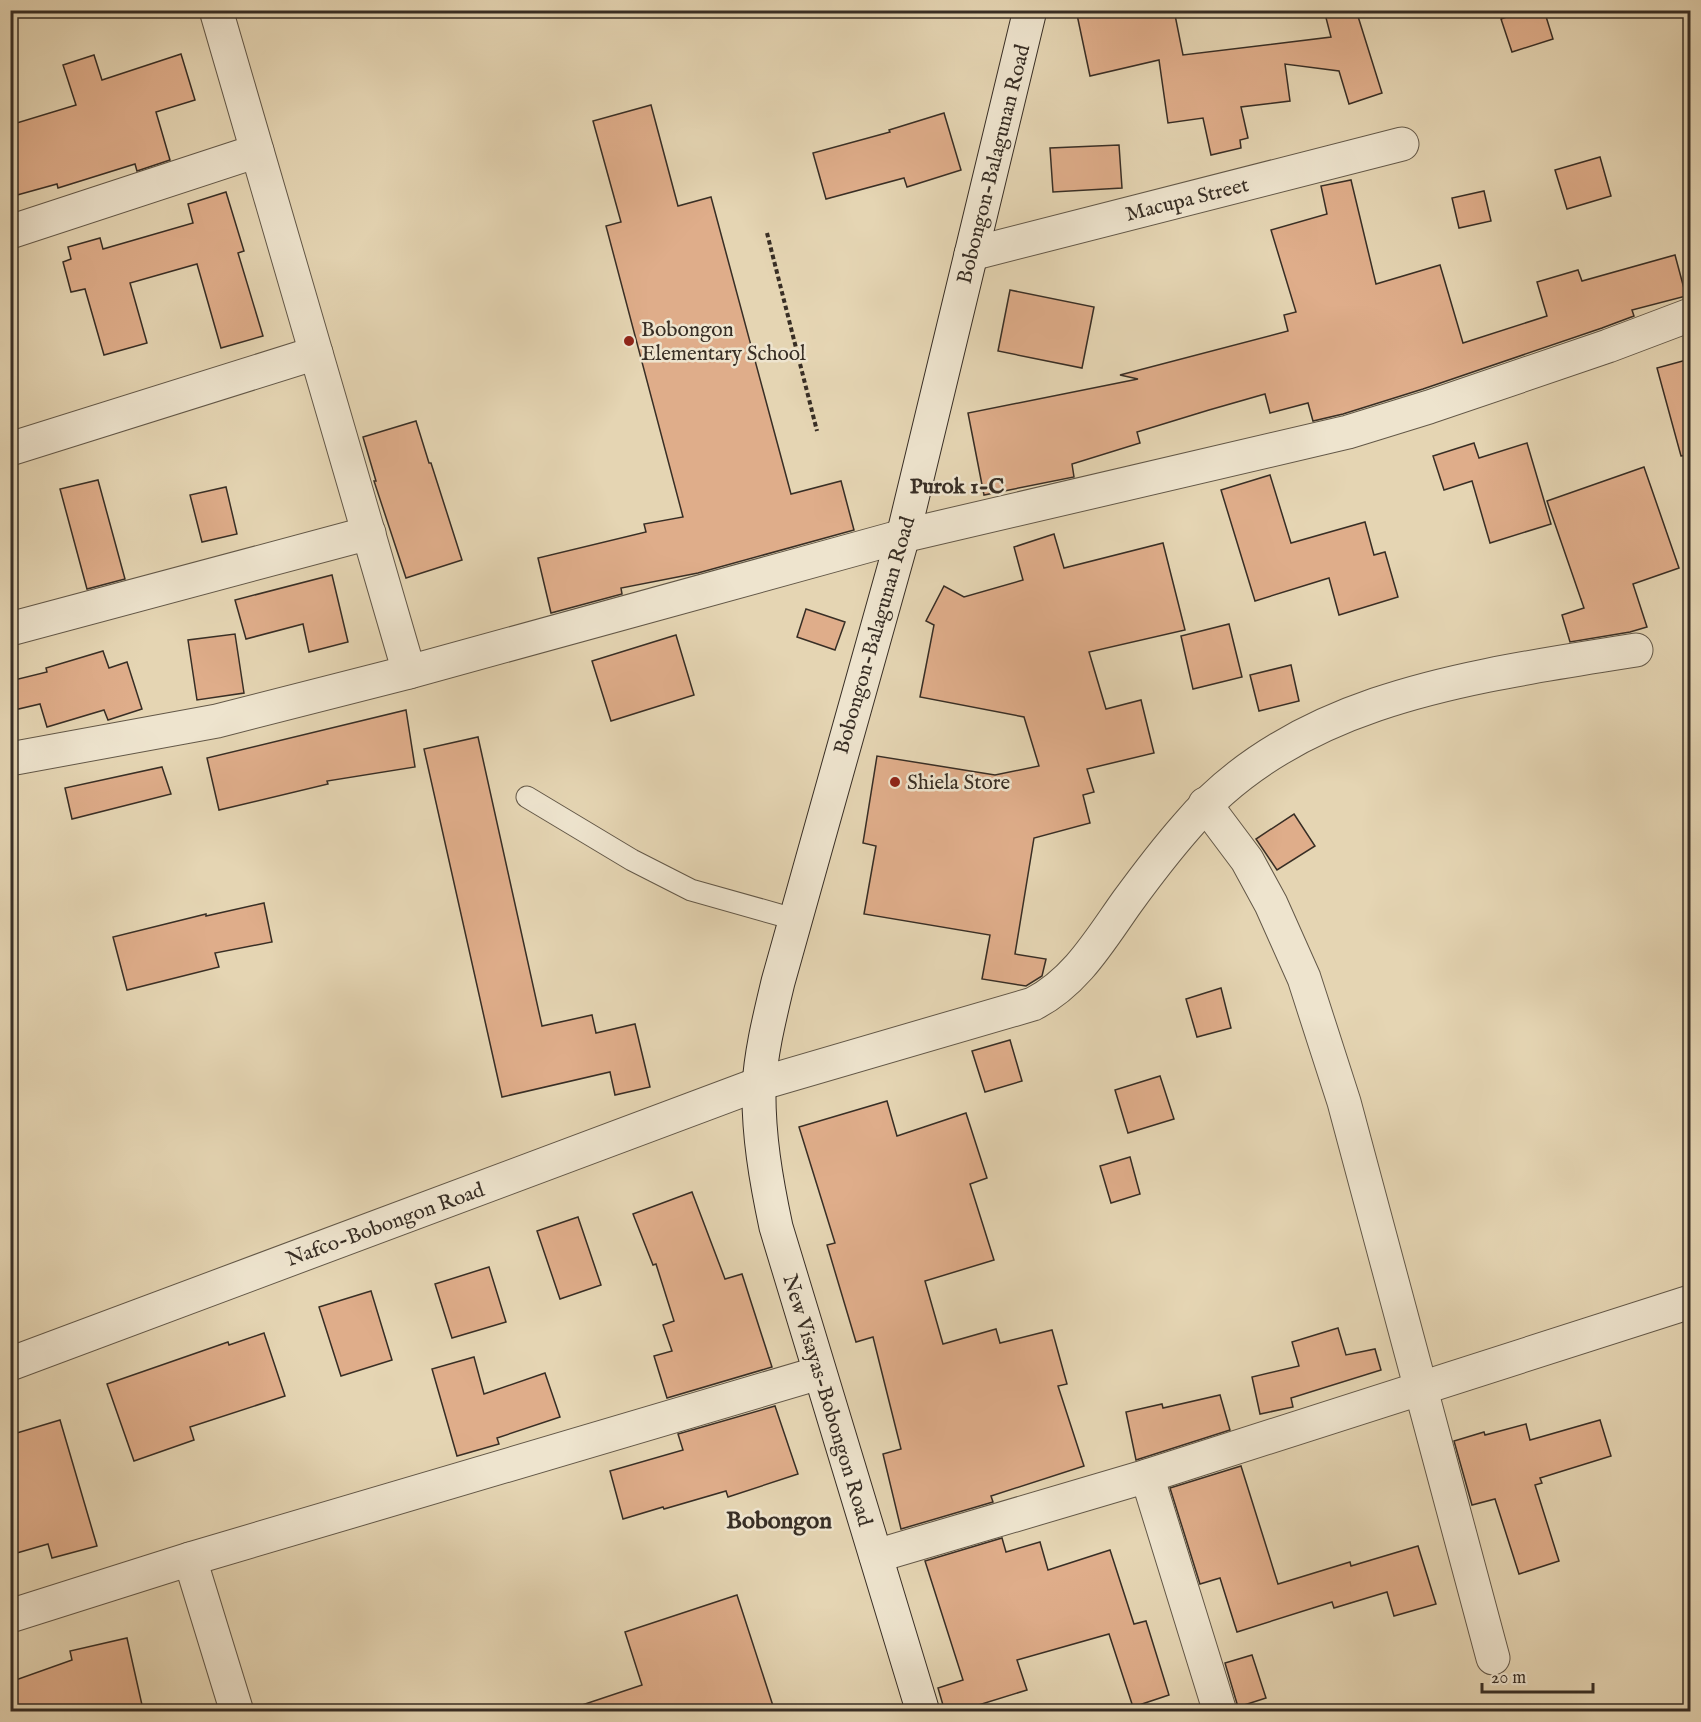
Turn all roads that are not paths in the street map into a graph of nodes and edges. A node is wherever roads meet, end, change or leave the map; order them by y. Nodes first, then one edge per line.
1 (216, 10) edge
2 (1030, 10) edge
3 (1402, 144) dead end
4 (257, 151) junction
5 (10, 232) edge
6 (971, 254) junction
7 (1690, 315) edge
8 (316, 353) junction
9 (10, 449) edge
10 (369, 533) junction
11 (903, 536) junction
12 (10, 629) edge
13 (1636, 650) dead end
14 (409, 672) junction
15 (10, 759) edge
16 (527, 797) dead end
17 (1205, 804) junction
18 (794, 919) junction
19 (759, 1084) junction
20 (1690, 1302) edge
21 (10, 1364) edge
22 (819, 1372) junction
23 (1421, 1387) junction
24 (1147, 1476) junction
25 (876, 1556) junction
26 (190, 1558) junction
27 (10, 1616) edge
28 (1493, 1658) dead end
29 (237, 1712) edge
30 (923, 1712) edge
31 (1220, 1712) edge

1 - 4 street
2 - 6 street, Bobongon-Balagunan Road
3 - 6 street, Macupa Street
4 - 5 street
4 - 8 street
6 - 11 street, Bobongon-Balagunan Road
7 - 11 street
8 - 9 street
8 - 10 street
10 - 12 street
10 - 14 street
11 - 14 street
11 - 18 street, Bobongon-Balagunan Road
13 - 17 street, Nafco-Bobongon Road
14 - 15 street
16 - 18 lane
17 - 19 street, Nafco-Bobongon Road
17 - 23 street
18 - 19 street, Bobongon-Balagunan Road
19 - 21 street, Nafco-Bobongon Road
19 - 22 street, New Visayas-Bobongon Road
20 - 23 street
22 - 25 street, New Visayas-Bobongon Road
22 - 26 street
23 - 24 street
23 - 28 street
24 - 25 street
24 - 31 street
25 - 30 street, New Visayas-Bobongon Road
26 - 27 street
26 - 29 street

